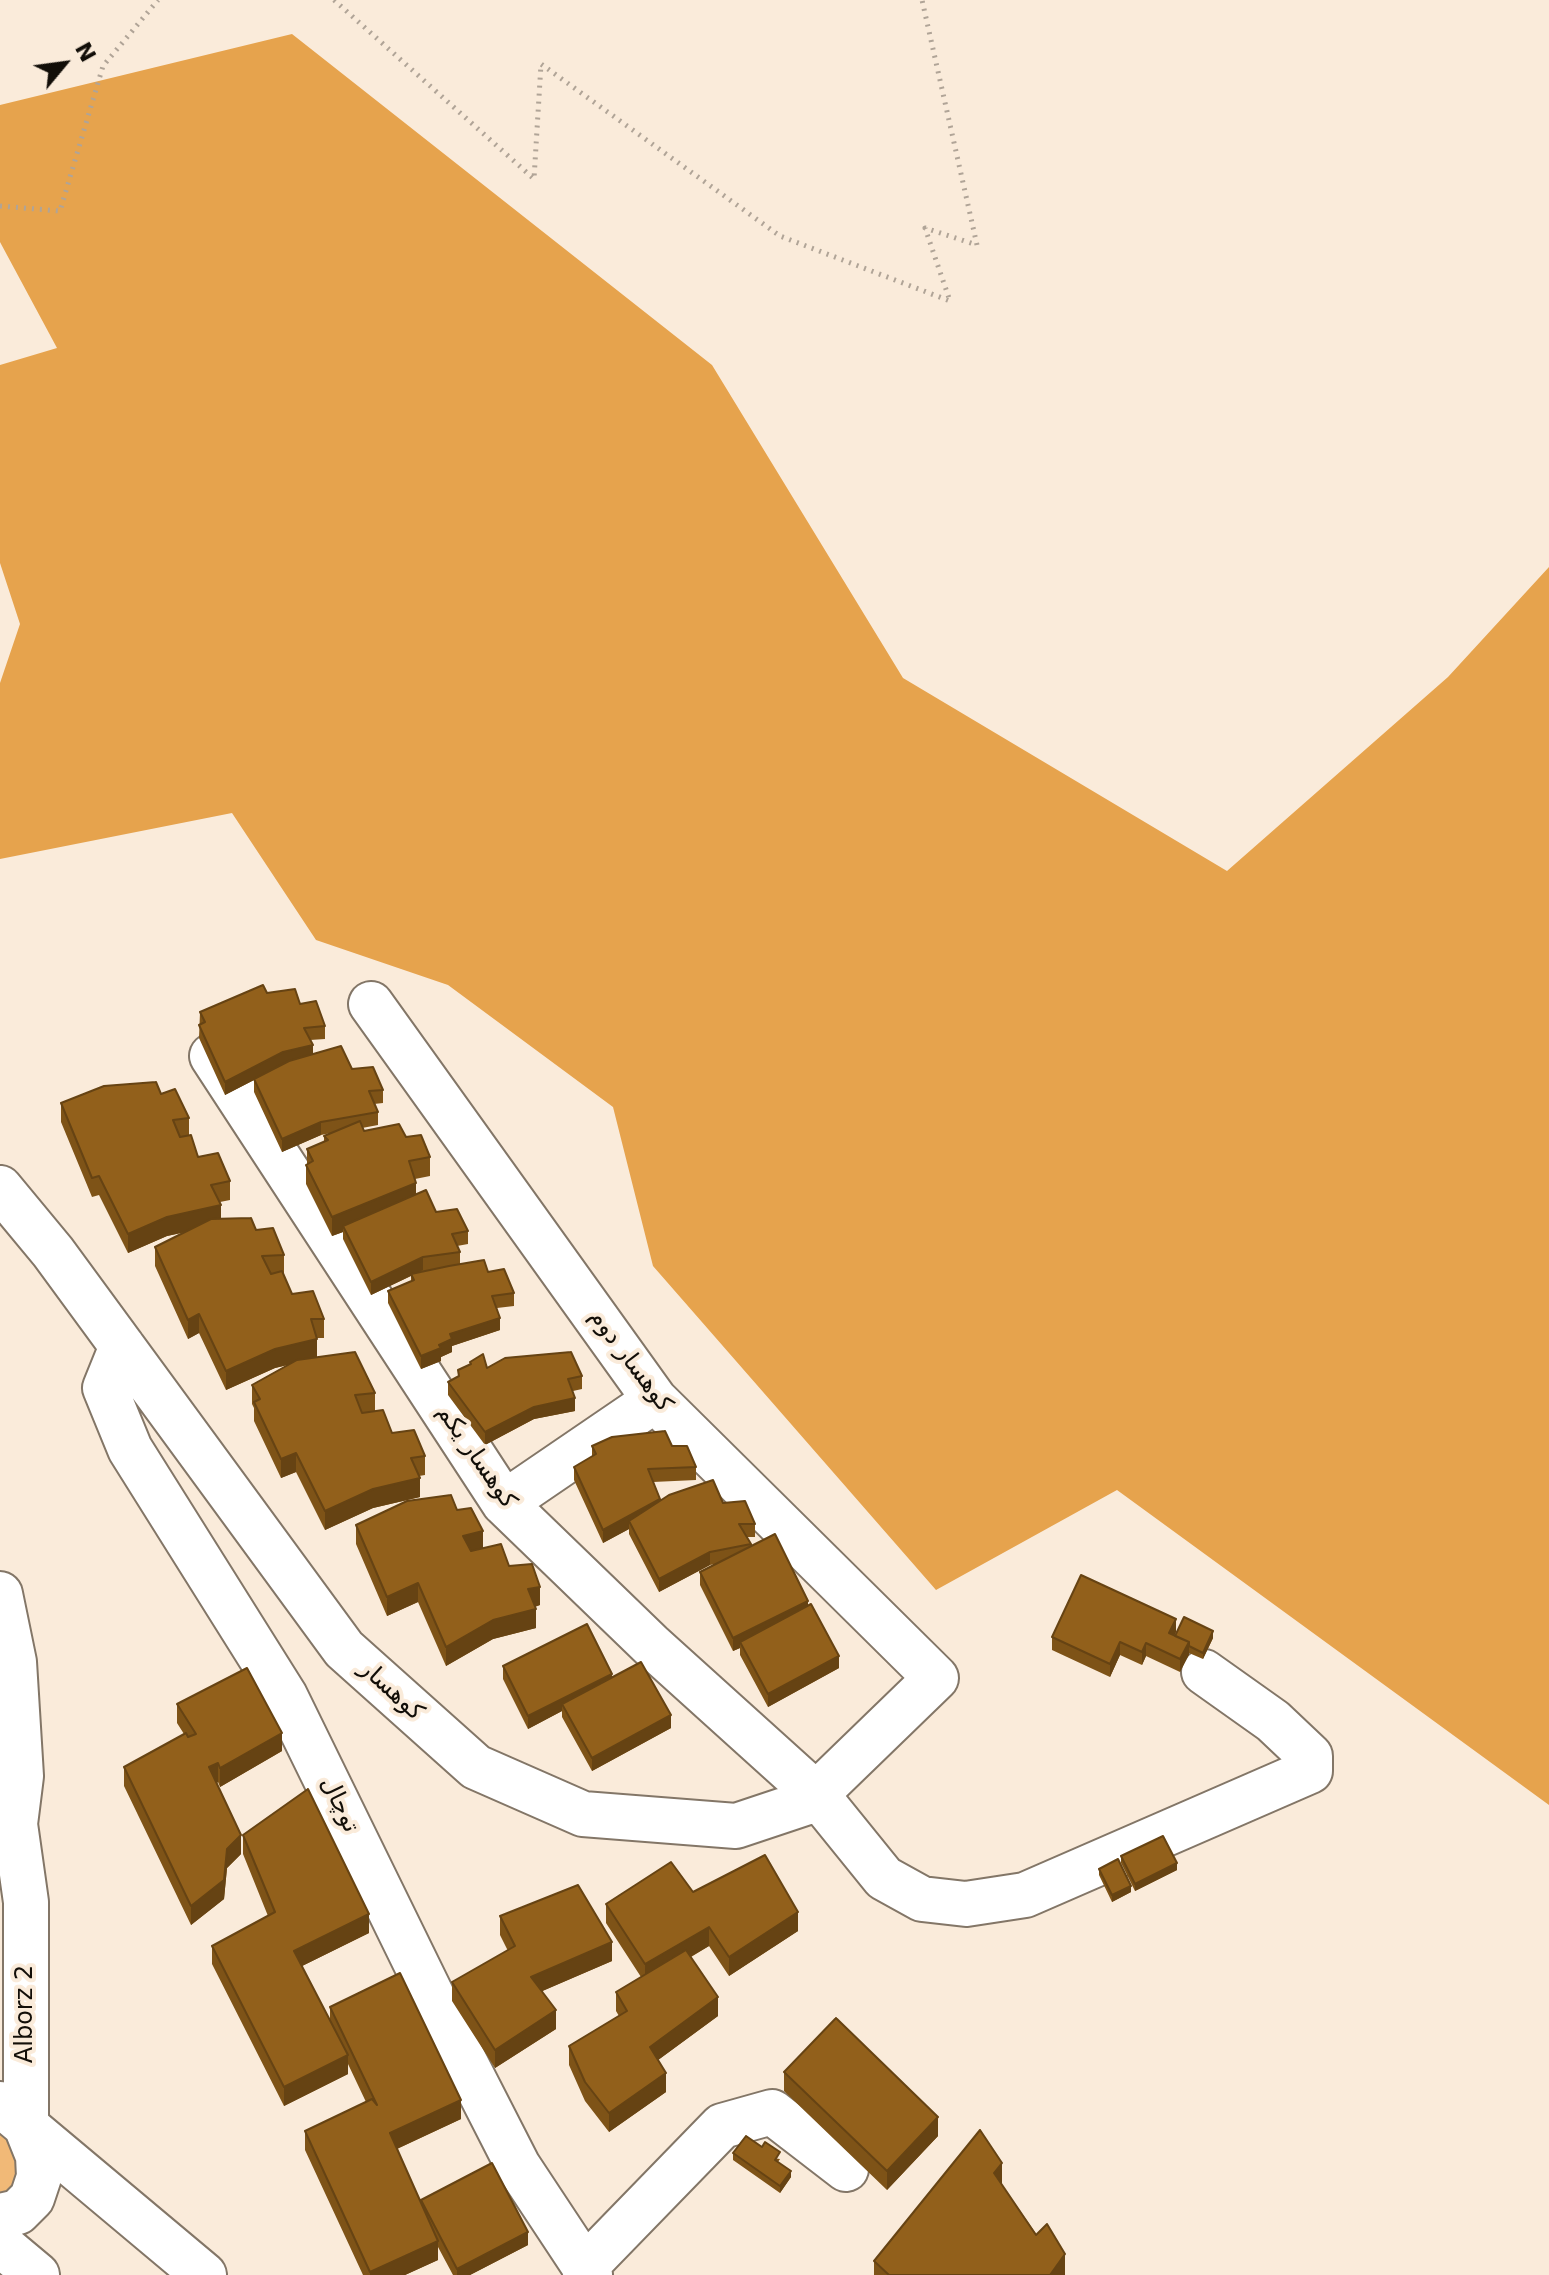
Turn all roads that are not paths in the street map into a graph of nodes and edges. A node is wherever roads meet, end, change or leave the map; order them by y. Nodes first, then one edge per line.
1 (371, 1004) dead end
2 (212, 1056) edge
3 (0, 1188) edge
4 (122, 1346) junction
5 (655, 1400) junction
6 (504, 1503) junction
7 (0, 1594) edge
8 (1204, 1672) dead end
9 (936, 1678) joint
10 (11, 1767) edge
11 (816, 1794) junction
12 (7, 1832) edge
13 (26, 1902) junction
14 (0, 1991) edge
15 (13, 2115) edge
16 (846, 2169) dead end
17 (0, 2216) edge
18 (0, 2244) edge
19 (587, 2272) edge
20 (37, 2275) edge
21 (204, 2275) edge

1 - 5 street, کوهسار دوم
2 - 6 street, کوهسار یکم
3 - 4 street, کوهسار
4 - 11 street, کوهسار
4 - 19 street, توچال
5 - 6 street
5 - 9 street, کوهسار دوم
6 - 11 street, کوهسار یکم
7 - 10 street, Alborz 2
8 - 11 street, کوهسار یکم
9 - 11 street, کوهسار
10 - 12 street, Alborz 2
12 - 13 street, Alborz 2
13 - 14 street, Alborz 2
13 - 15 street, Alborz 2
15 - 17 street, Alborz 2
15 - 21 street
16 - 19 street, توچال
18 - 20 street

